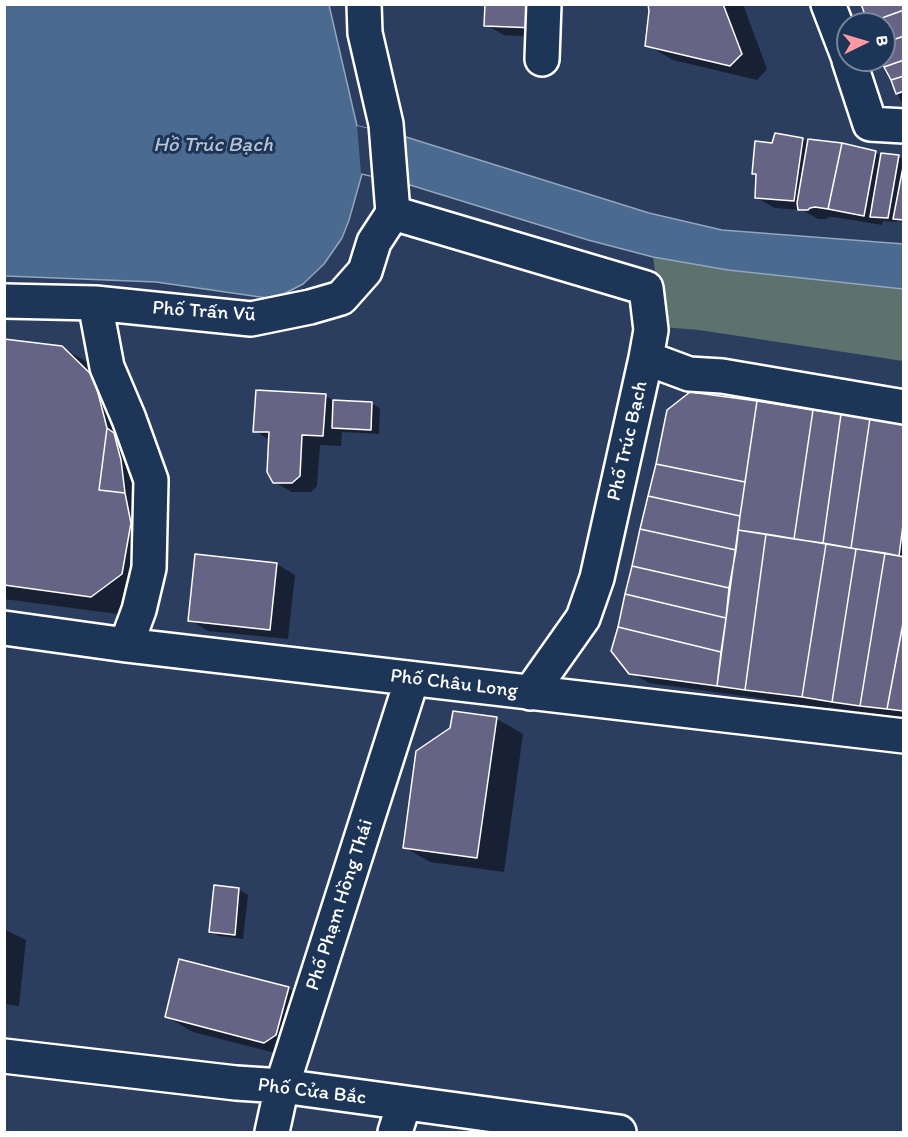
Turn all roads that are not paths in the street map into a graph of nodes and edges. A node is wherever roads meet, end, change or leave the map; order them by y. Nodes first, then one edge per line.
1 (364, 4) edge
2 (544, 4) edge
3 (828, 4) edge
4 (836, 25) edge
5 (542, 59) dead end
6 (853, 72) edge
7 (903, 126) edge
8 (393, 213) junction
9 (4, 300) edge
10 (95, 303) junction
11 (646, 358) junction
12 (903, 407) edge
13 (4, 628) edge
14 (126, 645) junction
15 (412, 679) junction
16 (530, 693) junction
17 (903, 736) edge
18 (4, 1056) edge
19 (282, 1086) junction
20 (399, 1118) edge
21 (272, 1132) edge
22 (619, 1132) edge

1 - 8 street
2 - 5 street
3 - 4 street
6 - 7 street
8 - 10 street, Phố Trấn Vũ
8 - 11 street
9 - 10 street, Phố Trấn Vũ
10 - 14 street
11 - 12 street, Phố Trúc Bạch
11 - 16 street, Phố Trúc Bạch
13 - 14 street, Phố Châu Long
14 - 15 street, Phố Châu Long
15 - 16 street, Phố Châu Long
15 - 19 street, Phố Phạm Hồng Thái
16 - 17 street, Phố Châu Long
18 - 19 street, Phố Cửa Bắc
19 - 20 street, Phố Cửa Bắc
19 - 21 street, Phố Phạm Hồng Thái
20 - 22 street, Phố Cửa Bắc

